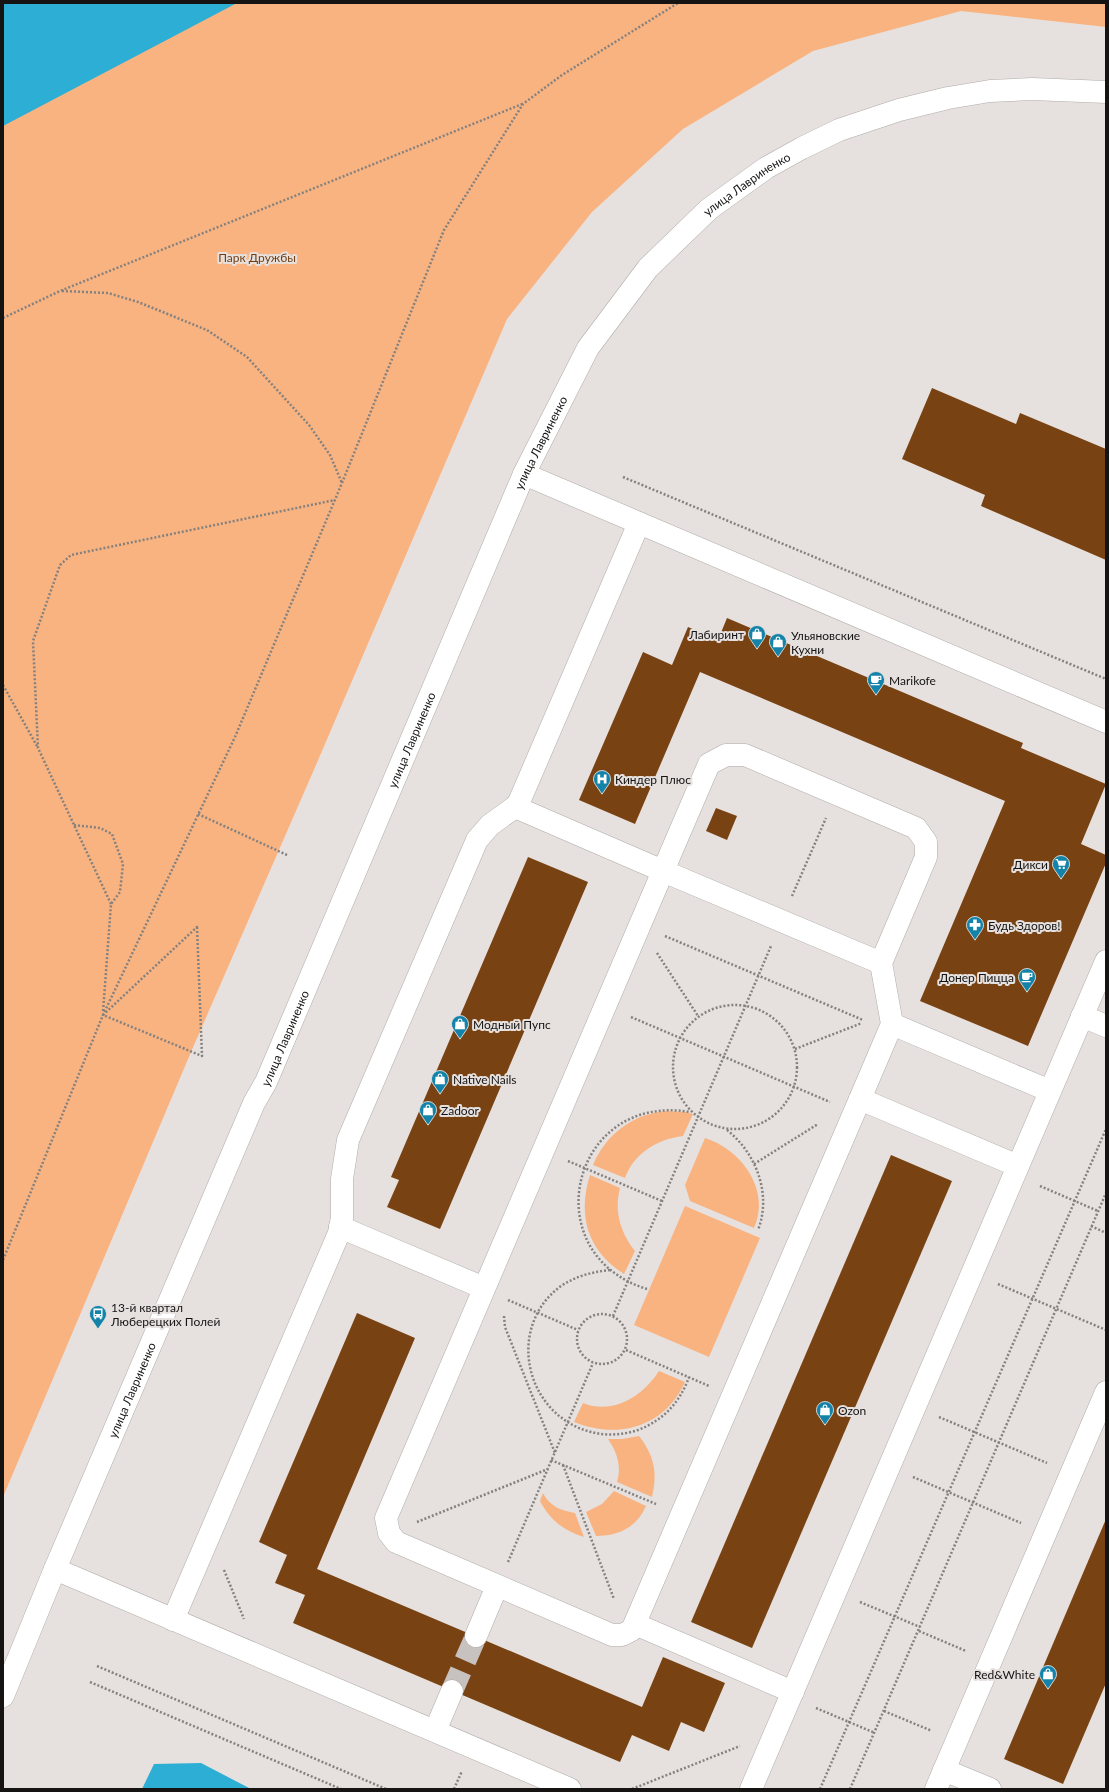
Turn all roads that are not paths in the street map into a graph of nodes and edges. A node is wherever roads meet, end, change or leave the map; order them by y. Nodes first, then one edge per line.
1 (1106, 92) edge
2 (524, 474) junction
3 (639, 523) junction
4 (1106, 722) edge
5 (515, 807) junction
6 (663, 871) junction
7 (1106, 961) edge
8 (881, 964) junction
9 (1082, 1016) junction
10 (892, 1024) junction
11 (1106, 1026) edge
12 (1050, 1091) junction
13 (858, 1106) junction
14 (1016, 1170) junction
15 (340, 1227) junction
16 (484, 1289) junction
17 (1106, 1392) edge
18 (55, 1570) junction
19 (497, 1586) junction
20 (173, 1620) junction
21 (631, 1629) junction
22 (476, 1636) tunnel mouth
23 (452, 1691) tunnel mouth
24 (791, 1694) junction
25 (3, 1696) edge
26 (434, 1732) junction
27 (940, 1779) edge
28 (570, 1789) edge
29 (751, 1789) edge
30 (990, 1789) edge

1 - 2 street, улица Лавриненко
2 - 3 street
2 - 18 street, улица Лавриненко
3 - 4 street
3 - 5 street
5 - 6 street
5 - 15 street
6 - 8 street
6 - 8 street
6 - 16 street
7 - 9 street
8 - 10 street
9 - 11 street
9 - 12 street
10 - 12 street
10 - 13 street
12 - 14 street
13 - 14 street
13 - 21 street
14 - 24 street
15 - 16 street
15 - 20 street
16 - 19 street
17 - 27 street
18 - 20 street
18 - 25 street, улица Лавриненко
19 - 21 street
19 - 22 street
20 - 26 street
21 - 24 street
23 - 26 street
24 - 29 street
26 - 28 street
27 - 30 street

